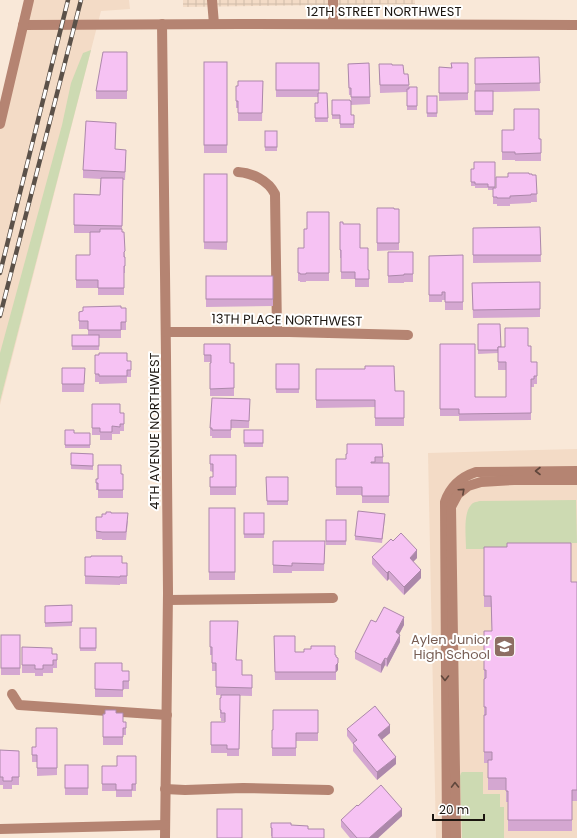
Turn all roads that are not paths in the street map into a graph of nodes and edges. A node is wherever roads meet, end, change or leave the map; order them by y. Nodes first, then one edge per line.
1 (29, 0) edge
2 (212, 0) edge
3 (333, 0) edge
4 (162, 24) junction
5 (214, 24) junction
6 (333, 24) junction
7 (23, 25) junction
8 (577, 25) edge
9 (0, 124) edge
10 (238, 172) dead end
11 (166, 332) junction
12 (277, 332) junction
13 (408, 335) dead end
14 (577, 471) edge
15 (577, 480) edge
16 (333, 598) dead end
17 (168, 600) junction
18 (12, 694) dead end
19 (167, 715) junction
20 (165, 790) junction
21 (329, 790) dead end
22 (165, 825) junction
23 (0, 829) edge
24 (165, 838) edge
25 (447, 838) edge
26 (456, 838) edge

1 - 7 street
2 - 5 street
3 - 6 street
4 - 5 street, 12TH STREET NORTHWEST
4 - 7 street, 12TH STREET NORTHWEST
4 - 11 street, 4TH AVENUE NORTHWEST
5 - 6 street, 12TH STREET NORTHWEST
6 - 8 street, 12TH STREET NORTHWEST
7 - 9 street
10 - 12 street
11 - 12 street, 13TH PLACE NORTHWEST
11 - 17 street, 4TH AVENUE NORTHWEST
12 - 13 street, 13TH PLACE NORTHWEST
14 -> 25 street
26 -> 15 street
16 - 17 street
17 - 19 street, 4TH AVENUE NORTHWEST
18 - 19 street
19 - 20 street, 4TH AVENUE NORTHWEST
20 - 21 street
20 - 22 street, 4TH AVENUE NORTHWEST
22 - 23 street
22 - 24 street, 4TH AVENUE NORTHWEST

